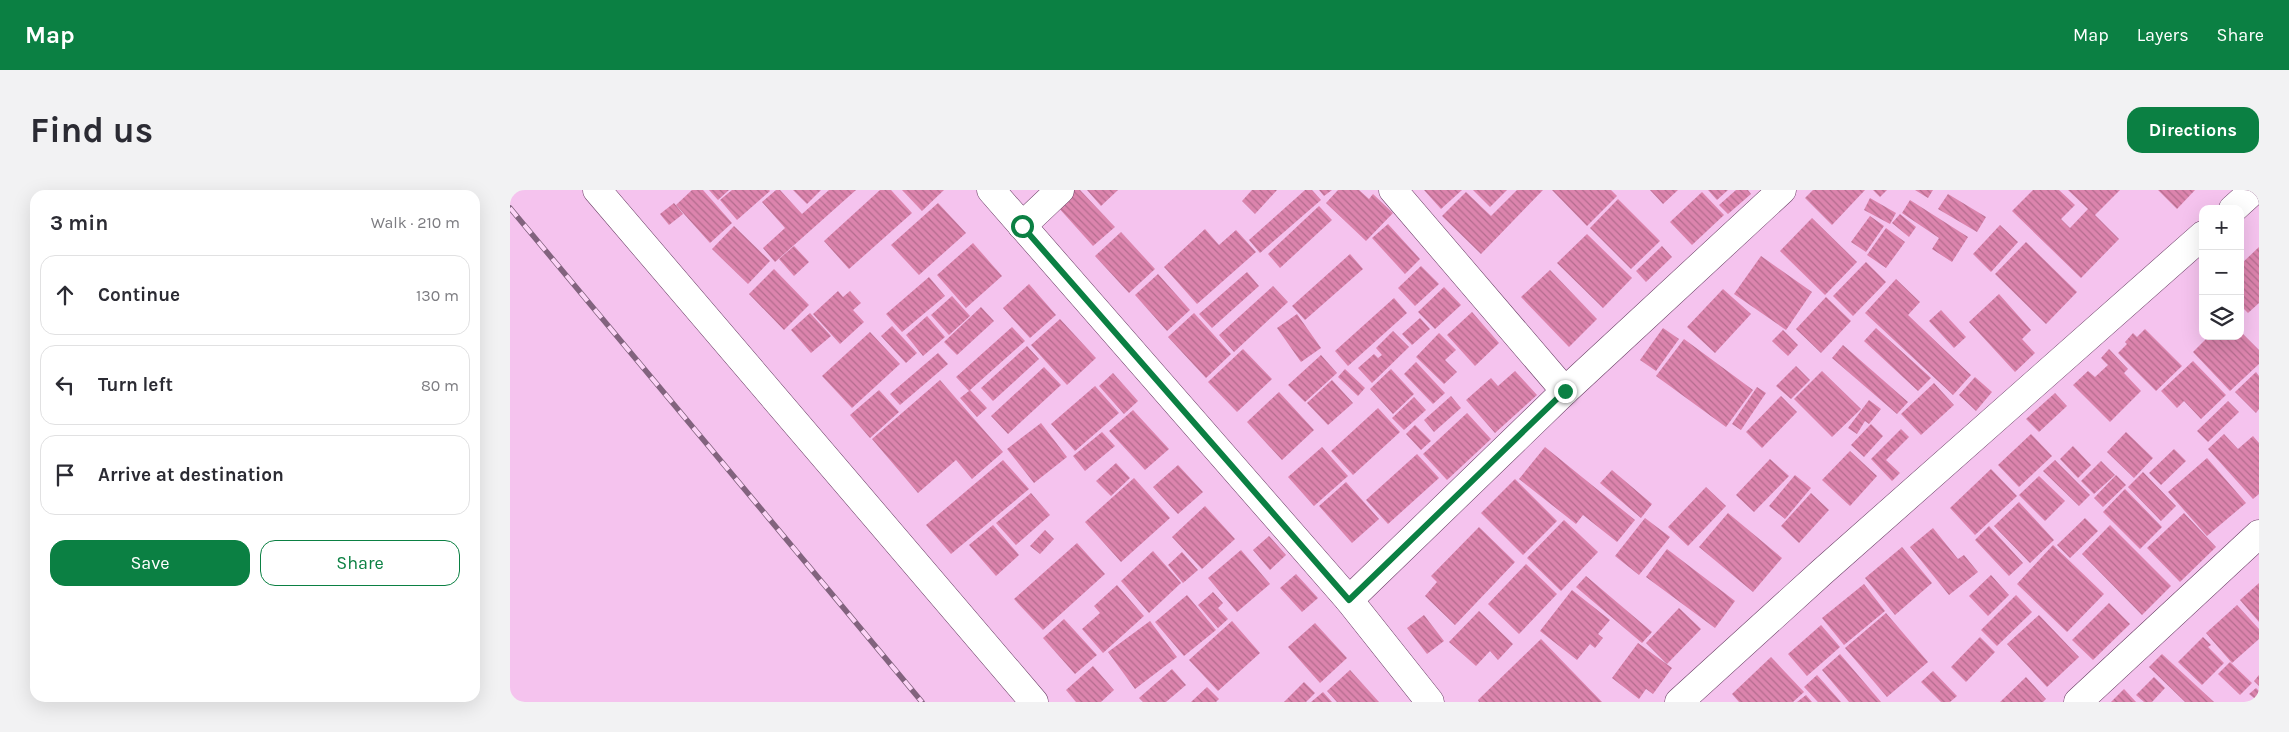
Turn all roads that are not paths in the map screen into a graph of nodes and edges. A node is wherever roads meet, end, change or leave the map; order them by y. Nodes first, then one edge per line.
1 (597, 190) edge
2 (991, 190) edge
3 (1060, 190) edge
4 (1392, 190) edge
5 (1779, 191) edge
6 (1022, 226) junction
7 (2199, 239) edge
8 (1565, 391) junction
9 (2259, 534) edge
10 (1349, 600) junction
11 (1034, 702) edge
12 (1430, 702) edge
13 (1679, 702) edge
14 (2078, 702) edge

1 - 11 street
2 - 6 street
3 - 6 street
4 - 8 street
5 - 8 street
6 - 10 street
7 - 13 street
8 - 10 street
9 - 14 street
10 - 12 street

